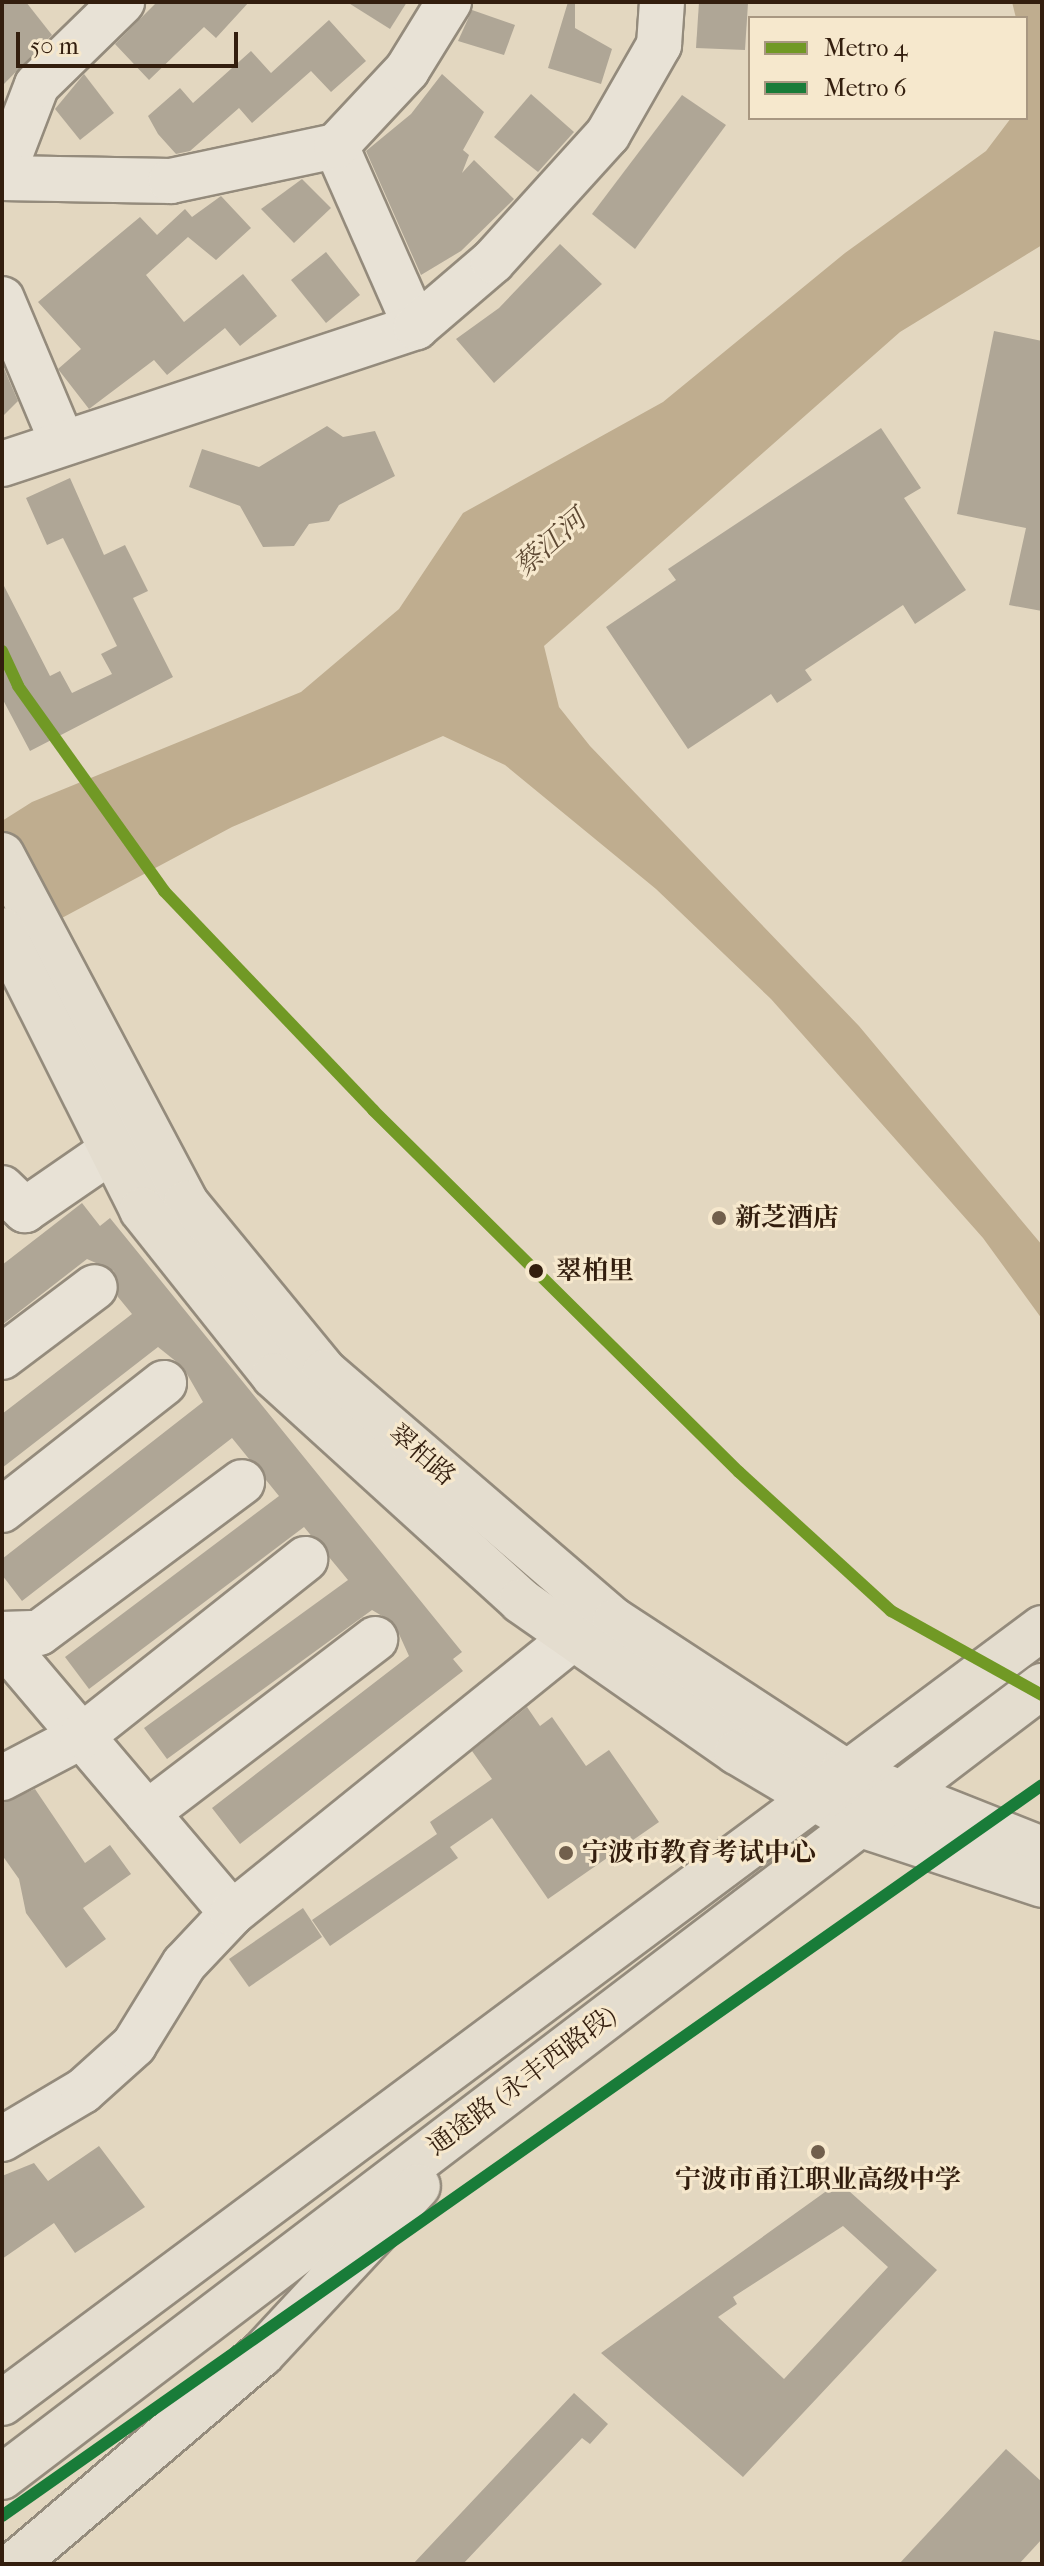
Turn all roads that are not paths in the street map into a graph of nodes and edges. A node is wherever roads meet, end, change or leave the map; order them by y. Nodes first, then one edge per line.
1 (122, 2) edge
2 (449, 2) edge
3 (662, 2) edge
4 (336, 146) junction
5 (2, 177) edge
6 (2, 299) edge
7 (416, 327) junction
8 (62, 442) junction
9 (2, 464) edge
10 (2, 855) edge
11 (2, 930) edge
12 (44, 973) junction
13 (112, 1150) junction
14 (10, 1207) edge
15 (95, 1287) dead end
16 (2, 1357) edge
17 (164, 1383) dead end
18 (242, 1482) dead end
19 (2, 1510) edge
20 (305, 1559) dead end
21 (1042, 1628) edge
22 (2, 1634) edge
23 (375, 1639) dead end
24 (570, 1640) junction
25 (2, 1642) edge
26 (1042, 1686) edge
27 (82, 1736) junction
28 (2, 1778) edge
29 (827, 1784) junction
30 (897, 1796) junction
31 (147, 1813) junction
32 (858, 1824) junction
33 (1042, 1849) edge
34 (1042, 1885) edge
35 (232, 1913) junction
36 (500, 2098) junction
37 (2, 2139) edge
38 (95, 2333) junction
39 (2, 2367) edge
40 (2, 2403) edge
41 (2, 2477) edge
42 (44, 2549) edge
43 (15, 2564) edge

1 - 5 lane
2 - 4 lane
3 - 7 lane
4 - 5 lane
4 - 7 lane
6 - 8 lane
7 - 8 lane
8 - 9 lane
10 - 12 main road, 翠柏路
11 - 12 main road, 翠柏路
12 - 13 main road, 翠柏路
12 - 29 main road, 翠柏路
13 - 14 lane
13 - 24 main road, 翠柏路
15 - 16 lane
17 - 19 lane
18 - 22 lane
20 - 27 lane
21 - 29 main road, 通途路 (永丰西路段)
23 - 31 lane
24 - 29 main road, 翠柏路
24 - 35 lane
25 - 27 lane
26 - 30 main road, 通途路 (永丰西路段)
27 - 28 lane
27 - 31 lane
29 - 30 main road, 翠柏路
29 - 32 main road, 翠柏路
29 - 38 main road, 通途路 (永丰西路段)
30 - 32 main road, 通途路 (永丰西路段)
30 - 33 main road, 翠柏路
31 - 35 lane
32 - 34 main road, 翠柏路
32 - 36 main road, 通途路 (永丰西路段)
35 - 37 lane
36 - 41 main road, 通途路 (永丰西路段)
36 - 42 main road
38 - 39 main road
38 - 40 main road, 通途路 (永丰西路段)
42 - 43 main road

